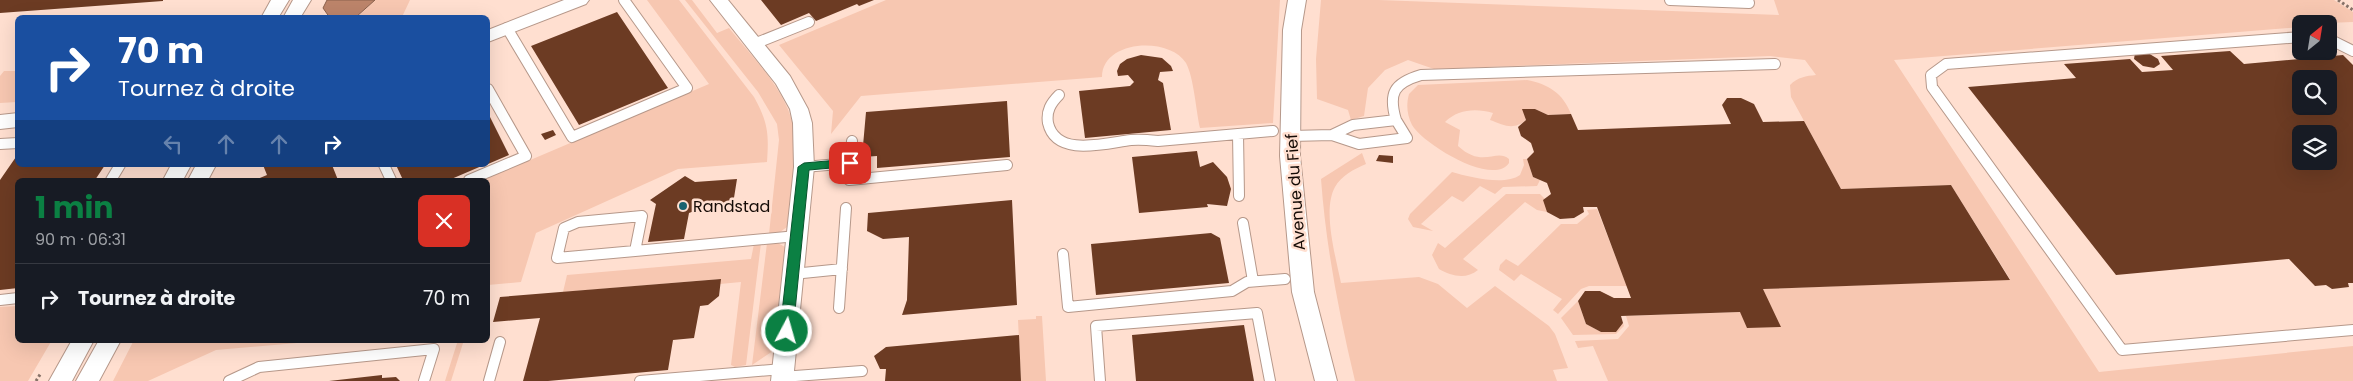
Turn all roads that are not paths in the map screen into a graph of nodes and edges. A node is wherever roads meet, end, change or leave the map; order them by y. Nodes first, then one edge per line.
1 (280, 0) edge
2 (302, 0) edge
3 (580, 0) edge
4 (624, 0) edge
5 (1298, 0) edge
6 (1670, 0) edge
7 (1748, 0) edge
8 (722, 1) edge
9 (271, 15) edge
10 (294, 15) edge
11 (809, 22) dead end
12 (507, 28) junction
13 (490, 35) edge
14 (2292, 38) edge
15 (754, 44) junction
16 (2338, 44) edge
17 (2353, 51) edge
18 (1775, 64) dead end
19 (490, 93) edge
20 (1059, 95) dead end
21 (15, 120) edge
22 (1396, 120) junction
23 (0, 122) edge
24 (1282, 133) junction
25 (1238, 134) junction
26 (1332, 135) junction
27 (852, 141) dead end
28 (15, 142) edge
29 (0, 144) edge
30 (850, 163) junction
31 (1007, 165) dead end
32 (119, 167) edge
33 (804, 167) junction
34 (112, 178) edge
35 (474, 178) edge
36 (1239, 196) dead end
37 (846, 208) dead end
38 (1243, 223) dead end
39 (797, 236) junction
40 (635, 250) junction
41 (1063, 254) dead end
42 (842, 269) junction
43 (793, 274) junction
44 (1285, 279) dead end
45 (1253, 281) junction
46 (15, 298) edge
47 (0, 300) edge
48 (839, 308) dead end
49 (2353, 330) edge
50 (500, 342) dead end
51 (81, 343) edge
52 (108, 343) edge
53 (862, 371) dead end
54 (782, 376) edge
55 (60, 381) edge
56 (87, 381) edge
57 (229, 381) edge
58 (424, 381) edge
59 (488, 381) edge
60 (640, 381) edge
61 (1100, 381) edge
62 (1270, 381) edge
63 (1326, 381) edge

1 - 9 street
2 - 10 street
3 - 12 street
4 - 12 lane
5 - 24 street, Avenue du Fief
6 - 7 lane
8 - 15 street
11 - 15 lane
12 - 13 street
14 - 49 lane
15 - 33 street
16 - 17 lane
18 - 22 lane
19 - 35 lane
20 - 25 lane
21 - 23 street
22 - 26 lane
22 - 26 lane
24 - 25 lane
24 - 26 lane
24 - 63 street, Avenue du Fief
25 - 36 lane
27 - 30 lane
28 - 29 lane
30 - 31 lane
30 - 33 lane
32 - 34 lane
33 - 39 street
37 - 42 lane
38 - 45 lane
39 - 40 lane
39 - 43 street
40 - 40 lane
41 - 45 lane
42 - 43 lane
42 - 48 lane
43 - 54 street
44 - 45 lane
46 - 47 lane
50 - 59 lane
51 - 55 street
52 - 56 street
53 - 54 lane
54 - 60 lane
57 - 58 lane
61 - 62 lane

